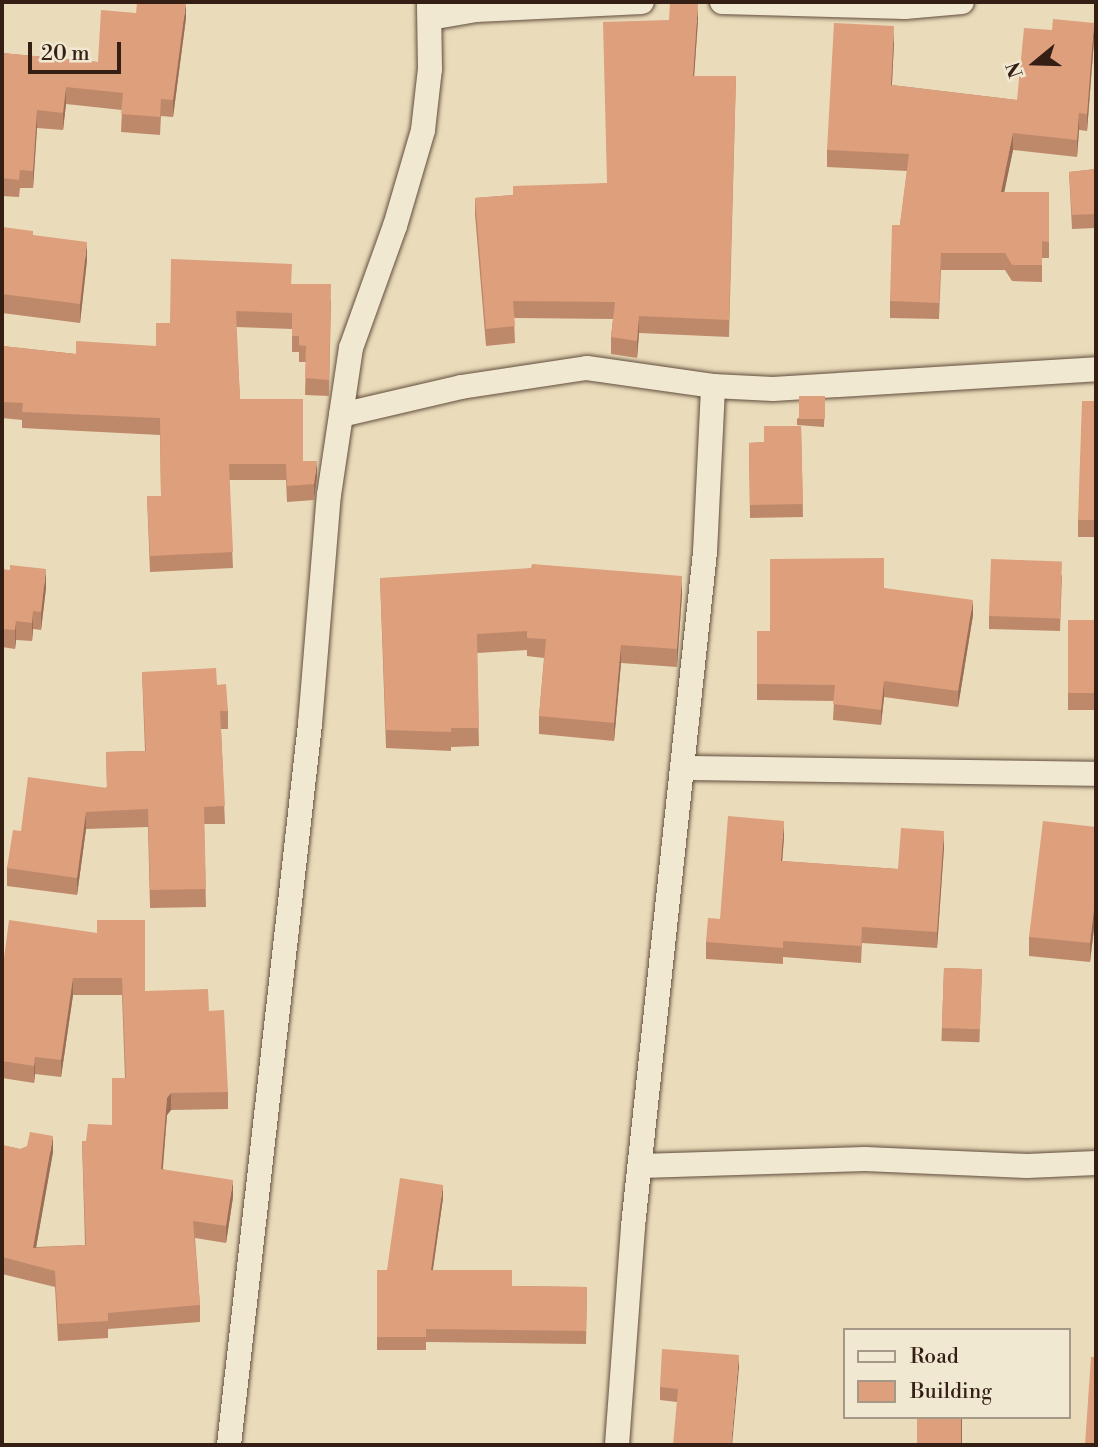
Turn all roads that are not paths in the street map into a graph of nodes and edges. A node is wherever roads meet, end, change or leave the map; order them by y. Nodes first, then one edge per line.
1 (642, 2) edge
2 (722, 2) edge
3 (962, 2) edge
4 (429, 10) edge
5 (1096, 369) edge
6 (713, 386) junction
7 (341, 415) junction
8 (685, 768) junction
9 (1096, 774) edge
10 (1096, 1163) edge
11 (641, 1166) junction
12 (229, 1445) edge
13 (617, 1445) edge

1 - 4 street
2 - 3 street
4 - 7 street
5 - 6 street
6 - 7 street
6 - 8 street
7 - 12 street
8 - 9 street
8 - 11 street
10 - 11 street
11 - 13 street

